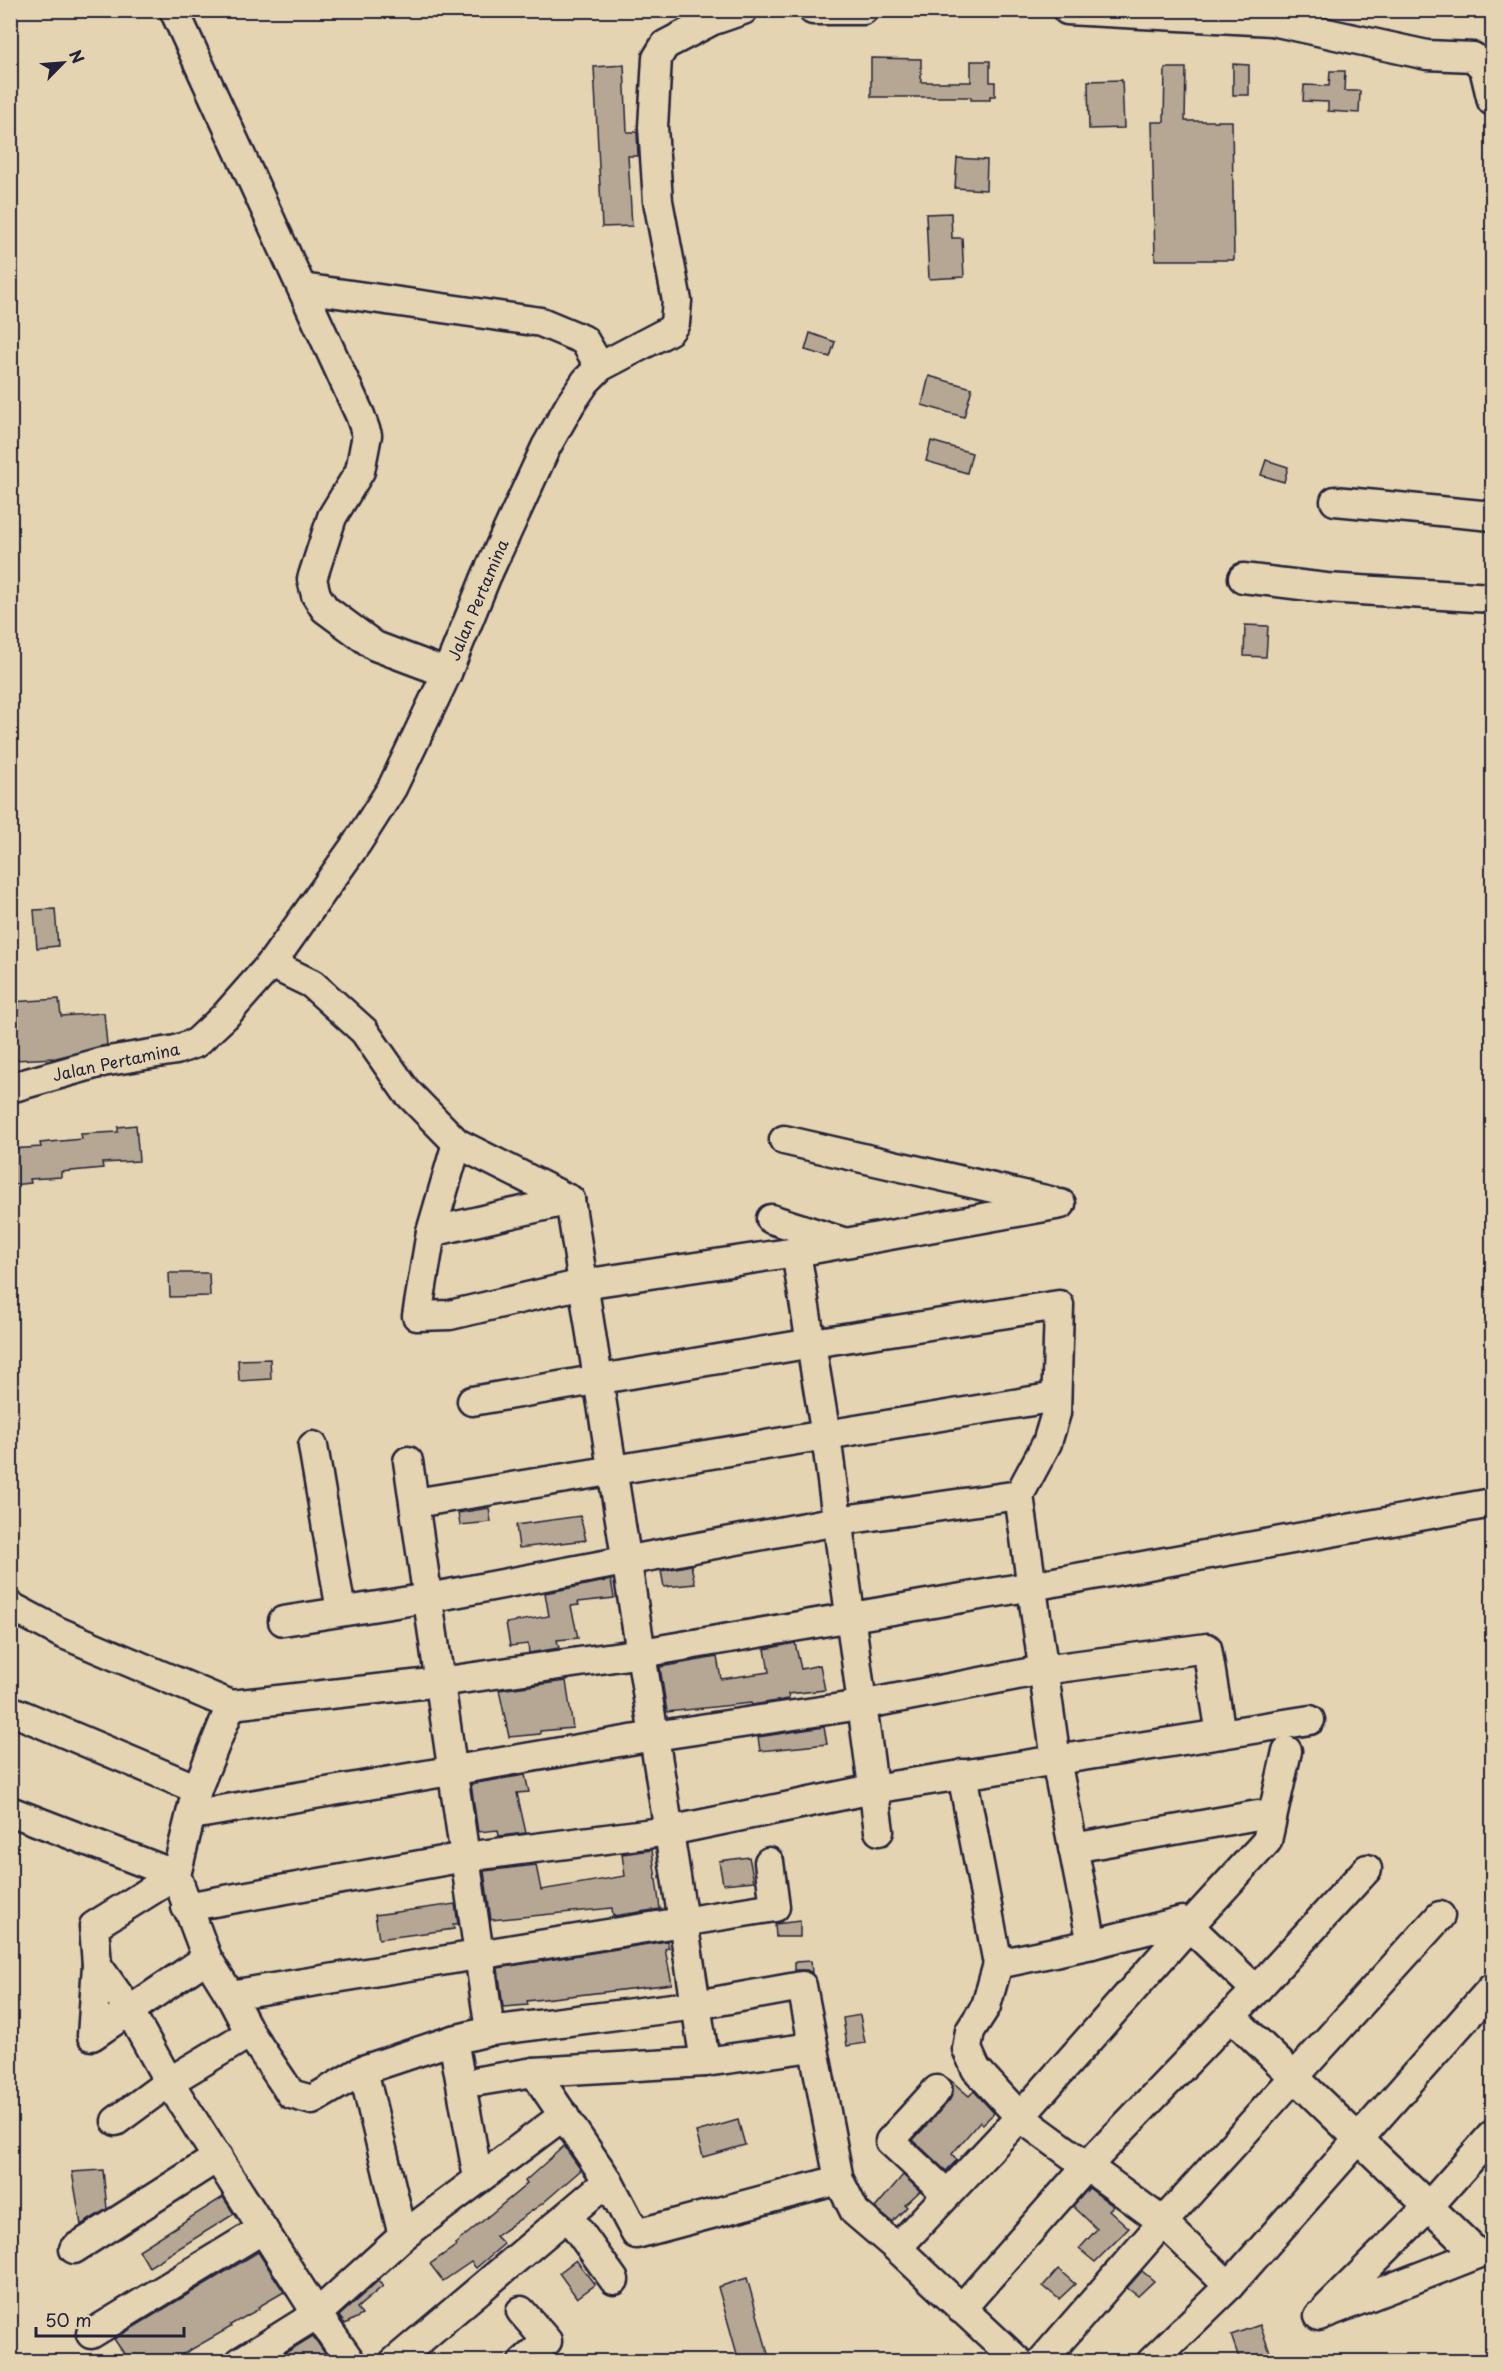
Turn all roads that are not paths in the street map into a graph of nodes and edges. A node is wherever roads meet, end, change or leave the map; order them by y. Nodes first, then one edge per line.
1 (174, 10) edge
2 (743, 10) edge
3 (863, 10) edge
4 (1067, 10) edge
5 (813, 11) edge
6 (1274, 16) edge
7 (687, 21) edge
8 (1492, 101) edge
9 (302, 288) junction
10 (600, 366) junction
11 (1335, 501) dead end
12 (1492, 516) edge
13 (1243, 578) dead end
14 (1492, 598) edge
15 (447, 673) junction
16 (271, 964) junction
17 (10, 1088) edge
18 (784, 1140) dead end
19 (457, 1143) junction
20 (570, 1200) junction
21 (771, 1219) dead end
22 (431, 1232) junction
23 (846, 1243) junction
24 (796, 1252) junction
25 (584, 1284) junction
26 (812, 1343) junction
27 (598, 1381) junction
28 (1056, 1397) junction
29 (472, 1401) dead end
30 (826, 1436) junction
31 (313, 1446) dead end
32 (408, 1461) dead end
33 (612, 1470) junction
34 (1019, 1495) junction
35 (415, 1503) junction
36 (1492, 1503) edge
37 (837, 1521) junction
38 (627, 1561) junction
39 (1032, 1586) junction
40 (428, 1598) junction
41 (10, 1606) edge
42 (341, 1611) junction
43 (850, 1616) junction
44 (283, 1621) dead end
45 (642, 1653) junction
46 (1043, 1670) junction
47 (440, 1682) junction
48 (231, 1705) junction
49 (861, 1705) junction
50 (10, 1710) edge
51 (1310, 1720) dead end
52 (1221, 1734) junction
53 (654, 1736) junction
54 (1287, 1751) dead end
55 (1056, 1760) junction
56 (453, 1771) junction
57 (962, 1774) junction
58 (873, 1789) junction
59 (195, 1802) junction
60 (10, 1811) edge
61 (1258, 1815) dead end
62 (669, 1831) junction
63 (879, 1831) dead end
64 (1073, 1848) junction
65 (465, 1857) junction
66 (769, 1862) dead end
67 (1367, 1869) dead end
68 (176, 1875) junction
69 (186, 1907) junction
70 (1440, 1916) dead end
71 (683, 1921) junction
72 (1190, 1926) junction
73 (1092, 1944) junction
74 (480, 1956) junction
75 (207, 1958) junction
76 (998, 1964) junction
77 (97, 1965) junction
78 (1492, 1988) edge
79 (1256, 1990) junction
80 (230, 1995) junction
81 (696, 2005) junction
82 (129, 2010) junction
83 (1231, 2016) junction
84 (490, 2031) junction
85 (250, 2033) junction
86 (453, 2040) junction
87 (812, 2047) junction
88 (705, 2062) junction
89 (363, 2070) junction
90 (534, 2072) junction
91 (1295, 2078) junction
92 (478, 2081) dead end
93 (169, 2082) junction
94 (937, 2090) dead end
95 (564, 2115) junction
96 (1020, 2116) junction
97 (116, 2121) dead end
98 (1492, 2135) edge
99 (1359, 2139) junction
100 (218, 2157) junction
101 (1086, 2167) junction
102 (478, 2178) junction
103 (839, 2180) junction
104 (608, 2181) junction
105 (947, 2194) junction
106 (1429, 2206) junction
107 (568, 2216) junction
108 (1163, 2222) junction
109 (263, 2229) junction
110 (403, 2236) junction
111 (897, 2248) junction
112 (74, 2249) dead end
113 (614, 2280) dead end
114 (1229, 2286) junction
115 (961, 2309) junction
116 (521, 2311) dead end
117 (317, 2314) junction
118 (91, 2334) dead end
119 (240, 2361) edge
120 (351, 2361) edge
121 (394, 2361) edge
122 (523, 2361) edge
123 (1019, 2361) edge
124 (1041, 2361) edge
125 (1151, 2361) edge

1 - 9 street
2 - 7 street, Jalan Pertamina
3 - 5 street
4 - 6 street
6 - 8 street
7 - 10 street, Jalan Pertamina
9 - 10 street
9 - 15 street
10 - 15 street, Jalan Pertamina
11 - 12 street
13 - 14 street
15 - 16 street, Jalan Pertamina
16 - 17 street, Jalan Pertamina
16 - 19 street
18 - 23 street
19 - 20 street
19 - 22 street
20 - 22 street
20 - 25 street
21 - 23 street
22 - 25 street
23 - 24 street
24 - 25 street
24 - 26 street
25 - 27 street
26 - 27 street
26 - 28 street
26 - 30 street
27 - 29 street
27 - 33 street
28 - 30 street
28 - 34 street
30 - 33 street
30 - 37 street
31 - 42 street
32 - 35 street
33 - 35 street
33 - 38 street
34 - 37 street
34 - 39 street
35 - 40 street
36 - 39 street
37 - 38 street
37 - 43 street
38 - 40 street
38 - 45 street
39 - 43 street
39 - 46 street
40 - 42 street
40 - 47 street
41 - 48 street
42 - 44 street
43 - 45 street
43 - 49 street
45 - 47 street
45 - 53 street
46 - 49 street
46 - 52 street
46 - 55 street
47 - 48 street
47 - 56 street
48 - 59 street
49 - 53 street
49 - 58 street
50 - 59 street
51 - 52 street
52 - 55 street
53 - 56 street
53 - 62 street
54 - 72 street
55 - 57 street
55 - 64 street
56 - 59 street
56 - 65 street
57 - 58 street
57 - 76 street
58 - 62 street
58 - 63 street
59 - 68 street
60 - 68 street
61 - 64 street
62 - 65 street
62 - 71 street
64 - 73 street
65 - 69 street
65 - 74 street
66 - 71 street
67 - 79 street
68 - 69 street
68 - 77 street
69 - 75 street
70 - 91 street
71 - 74 street
71 - 81 street
72 - 73 street
72 - 79 street
72 - 96 street
73 - 76 street
74 - 80 street
74 - 84 street
75 - 80 street
75 - 82 street
76 - 96 street
77 - 82 street
77 - 82 street
78 - 99 street
79 - 83 street
80 - 85 street
81 - 84 street
81 - 87 street
81 - 88 street
82 - 93 street
83 - 91 street
83 - 101 street
84 - 86 street
85 - 89 street
85 - 93 street
86 - 89 street
86 - 102 street
87 - 88 street
87 - 103 street
88 - 90 street
89 - 110 street
90 - 92 street
90 - 95 street
91 - 99 street
91 - 108 street
93 - 97 street
93 - 100 street
94 - 105 street
95 - 102 street
95 - 104 street
96 - 101 street
96 - 105 street
98 - 106 street
99 - 106 street
99 - 114 street
100 - 109 street
100 - 112 street
101 - 108 street
101 - 115 street
102 - 110 street
103 - 104 street
103 - 111 street
104 - 107 street
105 - 111 street
106 - 106 street
107 - 113 street
107 - 121 street
108 - 114 street
108 - 124 street
109 - 117 street
109 - 118 street
110 - 117 street
111 - 115 street
114 - 125 street
115 - 123 street
116 - 122 street
117 - 119 street
117 - 120 street

